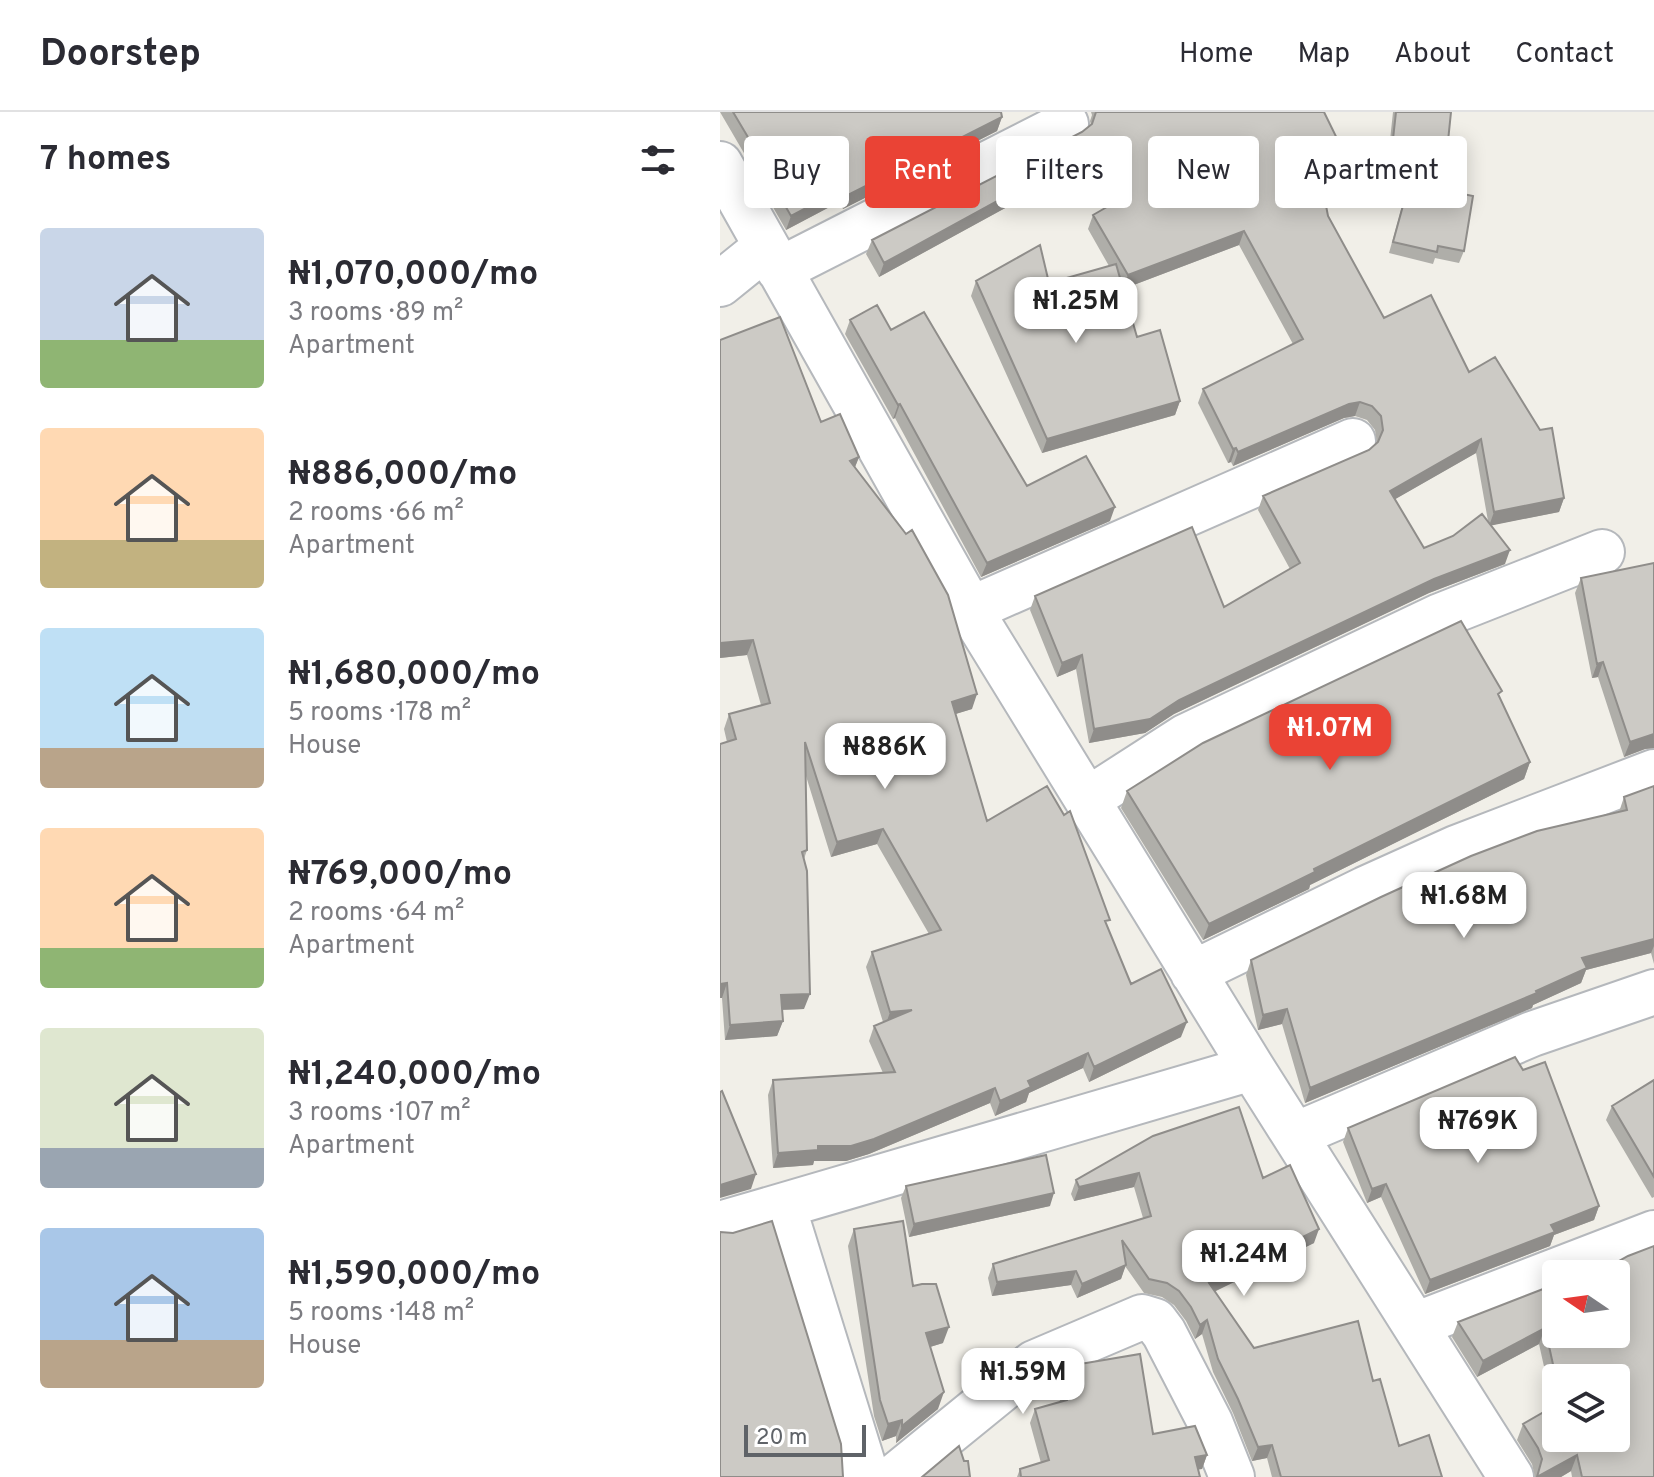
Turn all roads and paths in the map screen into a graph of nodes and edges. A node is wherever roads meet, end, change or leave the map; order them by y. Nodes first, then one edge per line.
1 (1066, 124) dead end
2 (720, 164) edge
3 (772, 258) junction
4 (720, 284) edge
5 (1353, 441) dead end
6 (1602, 552) dead end
7 (971, 609) junction
8 (1654, 772) edge
9 (1087, 800) junction
10 (1193, 973) junction
11 (1654, 992) edge
12 (1252, 1068) junction
13 (1295, 1135) junction
14 (783, 1206) junction
15 (720, 1224) edge
16 (1654, 1233) edge
17 (1415, 1325) junction
18 (867, 1477) edge
19 (894, 1477) edge
20 (1232, 1477) edge
21 (1511, 1477) edge

1 - 3 street
2 - 3 street
3 - 4 street
3 - 7 street
5 - 7 street
6 - 9 street
7 - 9 street
8 - 10 street
9 - 10 street
10 - 12 street
11 - 13 street
12 - 13 street
12 - 14 street
13 - 17 street
14 - 15 street
14 - 18 street
16 - 17 street
17 - 21 street
19 - 20 street

